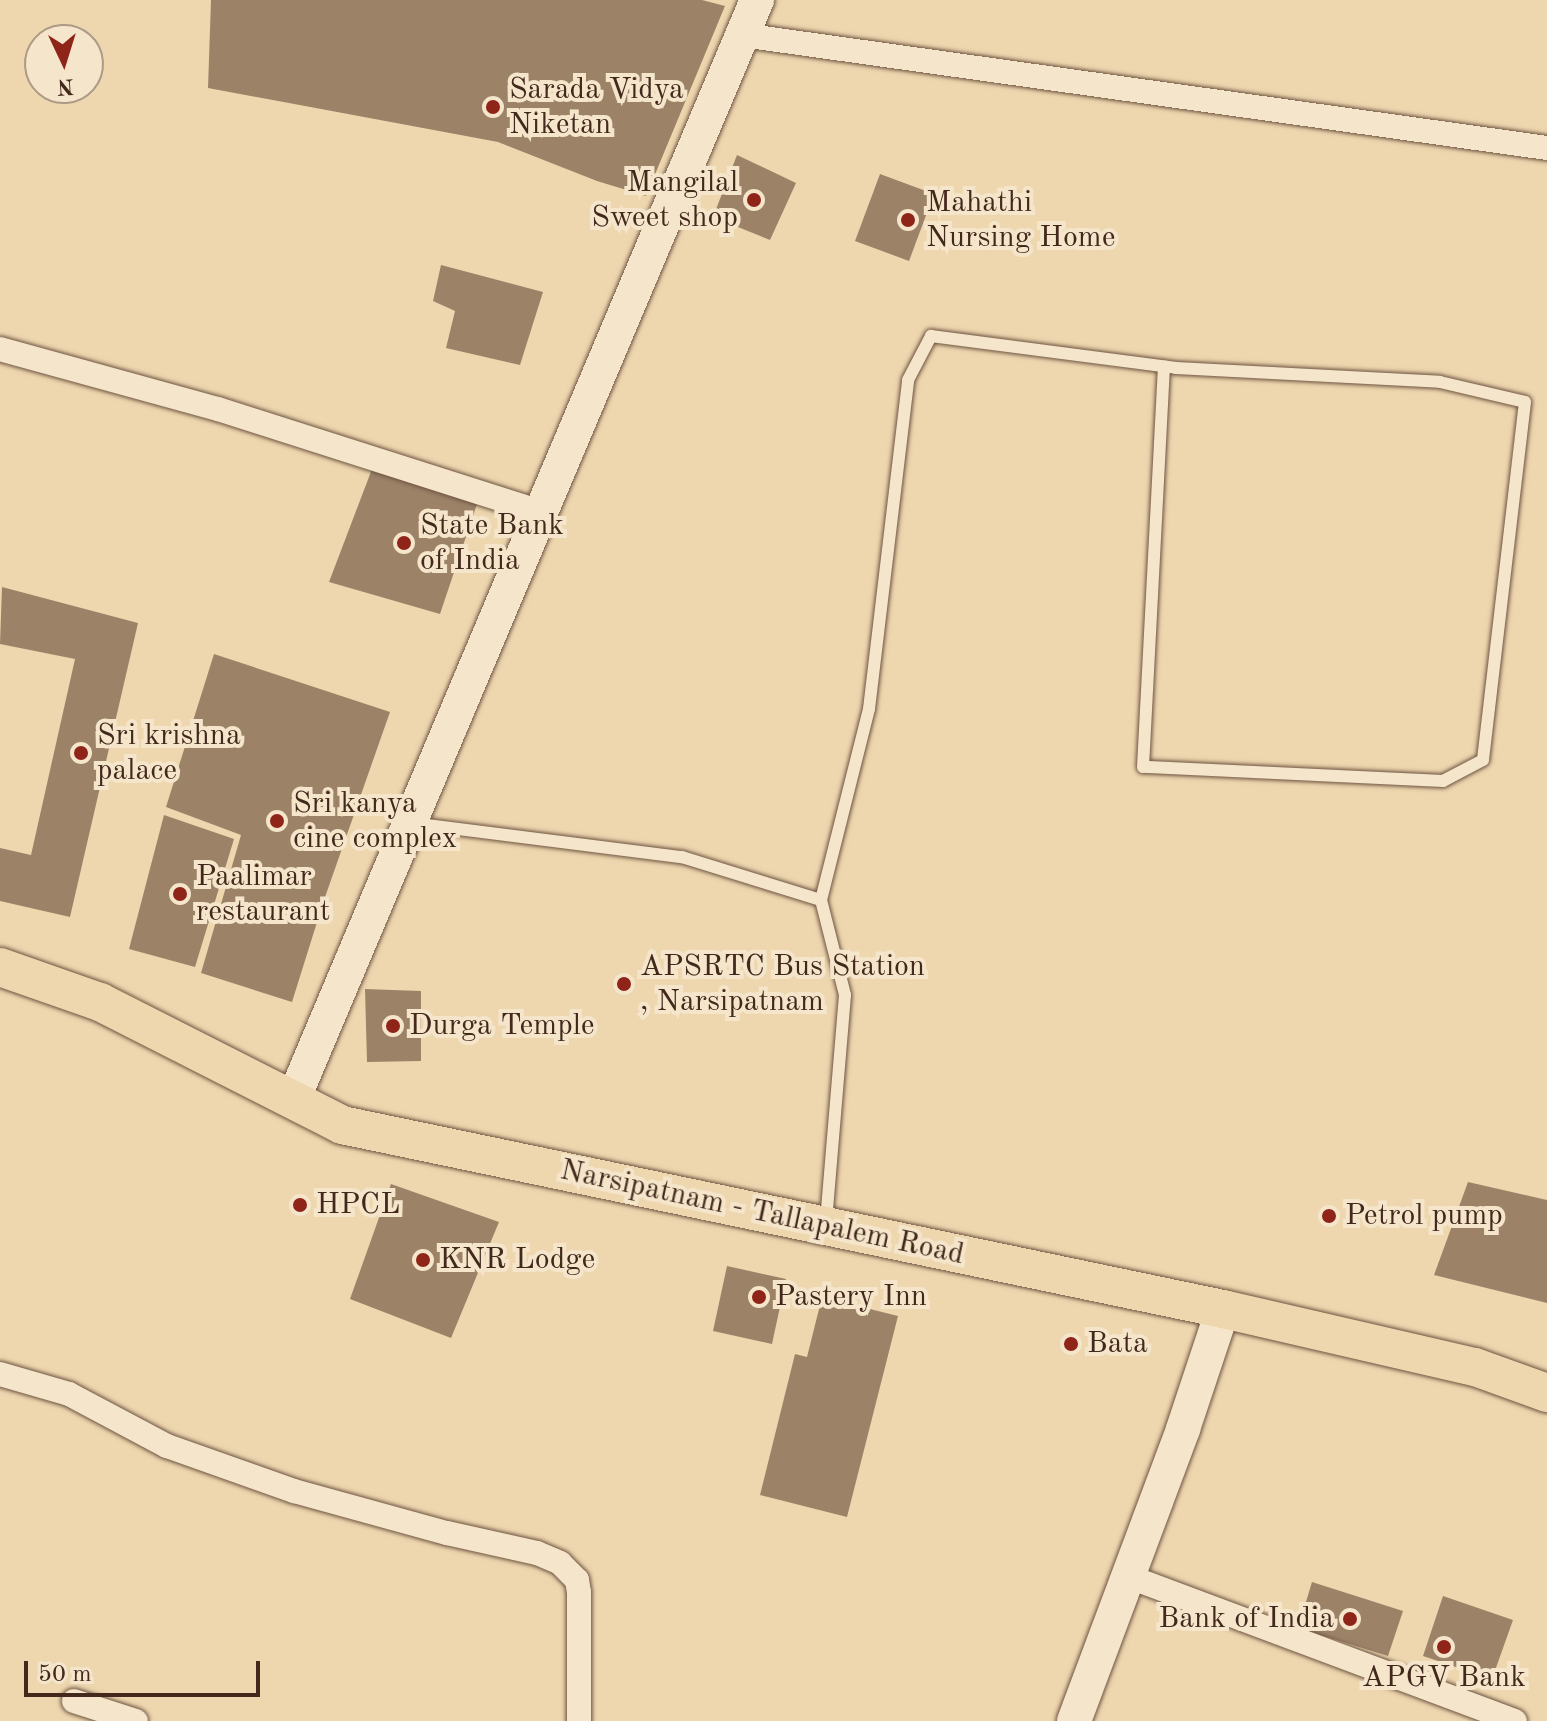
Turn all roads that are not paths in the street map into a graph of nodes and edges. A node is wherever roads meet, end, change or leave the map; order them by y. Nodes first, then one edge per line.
1 (757, 0) edge
2 (742, 35) junction
3 (1547, 148) edge
4 (0, 349) edge
5 (1164, 367) junction
6 (541, 512) junction
7 (410, 823) junction
8 (821, 900) junction
9 (0, 967) edge
10 (293, 1100) junction
11 (826, 1227) junction
12 (1223, 1309) junction
13 (0, 1374) edge
14 (1547, 1393) edge
15 (1127, 1576) junction
16 (74, 1701) dead end
17 (136, 1721) edge
18 (579, 1721) edge
19 (1074, 1721) edge
20 (1515, 1721) edge

1 - 2 main road
2 - 3 street
2 - 6 main road
4 - 6 street
5 - 5 lane
5 - 8 lane
6 - 7 main road
7 - 8 lane
7 - 10 main road
8 - 11 lane
9 - 10 main road, Narsipatnam - Tallapalem Road
10 - 11 main road, Narsipatnam - Tallapalem Road
11 - 12 main road, Narsipatnam - Tallapalem Road
12 - 14 main road, Narsipatnam - Tallapalem Road
12 - 15 main road
13 - 18 street
15 - 19 main road
15 - 20 street
16 - 17 street

